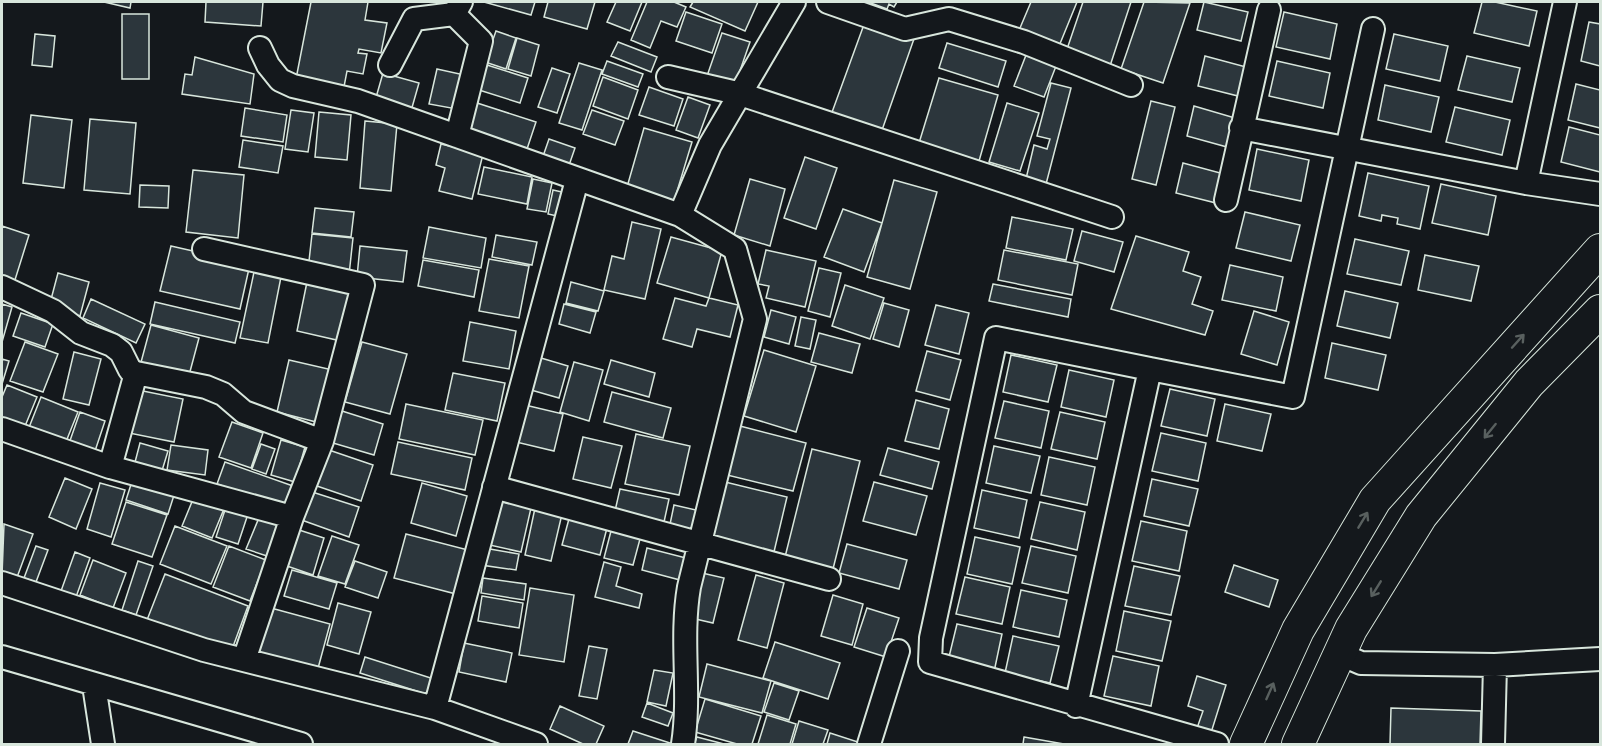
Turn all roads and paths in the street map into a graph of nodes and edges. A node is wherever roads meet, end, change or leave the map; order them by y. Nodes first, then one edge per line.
1 (794, 2) edge
2 (828, 2) edge
3 (1565, 2) edge
4 (458, 8) edge
5 (1269, 10) dead end
6 (1373, 29) dead end
7 (260, 48) dead end
8 (390, 65) dead end
9 (668, 76) dead end
10 (1131, 85) dead end
11 (738, 93) junction
12 (1242, 128) junction
13 (456, 136) junction
14 (1348, 149) junction
15 (577, 180) junction
16 (1526, 183) junction
17 (1600, 194) edge
18 (1226, 200) dead end
19 (680, 215) junction
20 (1112, 217) dead end
21 (204, 249) dead end
22 (1600, 250) edge
23 (2, 287) edge
24 (1600, 311) edge
25 (1494, 368) junction
26 (1150, 369) junction
27 (136, 373) junction
28 (1520, 395) junction
29 (2, 429) edge
30 (322, 441) junction
31 (110, 467) junction
32 (494, 487) junction
33 (292, 517) junction
34 (698, 541) junction
35 (829, 579) dead end
36 (2, 583) edge
37 (898, 651) dead end
38 (1340, 654) junction
39 (2, 657) edge
40 (1600, 659) edge
41 (244, 660) junction
42 (1495, 665) junction
43 (94, 685) junction
44 (1076, 705) junction
45 (435, 708) junction
46 (242, 736) edge
47 (531, 743) edge
48 (103, 744) edge
49 (301, 744) edge
50 (683, 744) edge
51 (869, 744) edge
52 (1217, 744) edge
53 (1246, 744) edge
54 (1298, 744) edge
55 (1493, 744) edge

1 - 11 street
2 - 10 street
3 - 16 street
4 - 8 street
4 - 13 street
5 - 12 street
6 - 14 street
7 - 13 street
9 - 11 street
11 - 19 street
11 - 20 street
12 - 14 street
12 - 18 street
13 - 15 street
14 - 16 street
14 - 26 street
15 - 19 street
15 - 32 street
16 - 17 street
19 - 34 street
21 - 30 street
25 -> 22 main road
23 - 27 street
24 - 28 main road
25 - 28 main road
53 -> 25 main road
26 - 44 street
26 - 44 street
27 - 30 street
27 - 31 street
28 -> 38 main road
29 - 31 street
30 - 33 street
31 - 33 street
32 - 34 street
32 - 45 street
33 - 41 street
34 - 35 street
34 - 50 street
36 - 41 street
37 - 51 street
38 - 42 street
38 - 54 main road
39 - 43 street
40 - 42 street
41 - 45 street
42 - 55 street
43 - 46 street
43 - 48 street
44 - 52 street
45 - 47 street
46 - 49 street

